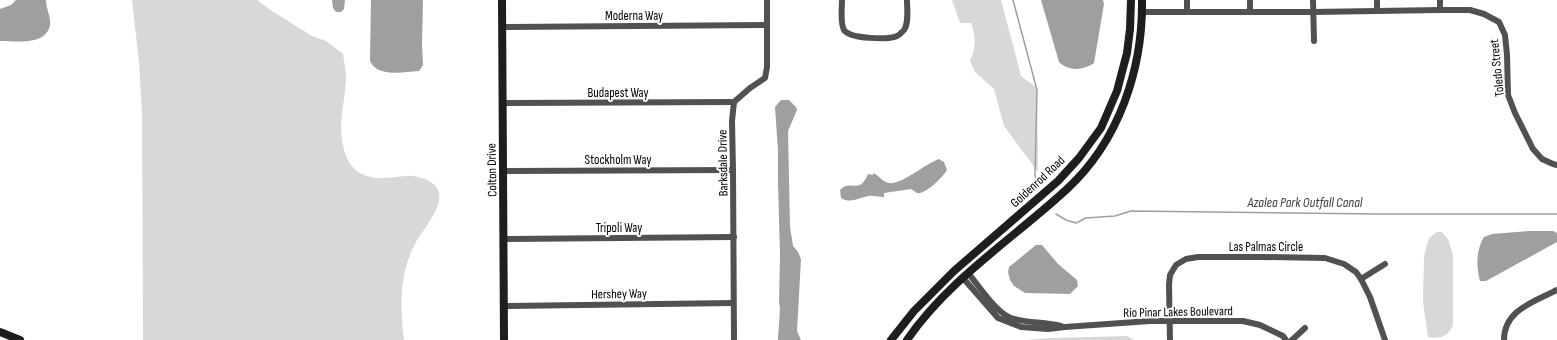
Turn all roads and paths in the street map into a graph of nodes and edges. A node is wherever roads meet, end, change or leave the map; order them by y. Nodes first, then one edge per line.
1 (502, 0) edge
2 (767, 0) edge
3 (842, 0) edge
4 (907, 0) edge
5 (1131, 0) edge
6 (1142, 0) edge
7 (1187, 0) edge
8 (1250, 0) edge
9 (1313, 0) edge
10 (1377, 0) edge
11 (1440, 0) edge
12 (1440, 10) junction
13 (1377, 11) junction
14 (1142, 12) junction
15 (1187, 12) junction
16 (1250, 12) junction
17 (1313, 12) junction
18 (767, 25) junction
19 (502, 27) junction
20 (1314, 41) dead end
21 (734, 102) junction
22 (503, 103) junction
23 (1105, 118) junction
24 (1098, 152) junction
25 (1557, 164) edge
26 (733, 170) junction
27 (503, 171) junction
28 (734, 237) junction
29 (504, 239) junction
30 (981, 248) junction
31 (961, 264) junction
32 (1385, 264) dead end
33 (965, 276) junction
34 (1361, 279) junction
35 (1557, 290) edge
36 (944, 296) junction
37 (734, 303) junction
38 (504, 306) junction
39 (1169, 321) junction
40 (1305, 328) dead end
41 (0, 332) edge
42 (20, 340) edge
43 (504, 340) edge
44 (734, 340) edge
45 (891, 340) edge
46 (907, 340) edge
47 (1170, 340) edge
48 (1286, 340) edge
49 (1292, 340) edge
50 (1385, 340) edge
51 (1504, 340) edge

1 - 19 main road, Colton Drive
2 - 18 street
3 - 4 street
5 - 23 main road, Goldenrod Road
6 - 14 main road, Goldenrod Road
7 - 15 street
8 - 16 street
9 - 17 street
10 - 13 street
11 - 12 street
12 - 13 street, Toledo Street
12 - 25 street, Toledo Street
13 - 17 street, Toledo Street
14 - 15 street, Toledo Street
14 - 24 main road, Goldenrod Road
15 - 16 street, Toledo Street
16 - 17 street, Toledo Street
17 - 20 street
18 - 19 street, Moderna Way
18 - 21 street
19 - 22 main road, Colton Drive
21 - 22 street, Budapest Way
21 - 26 street, Barksdale Drive
22 - 27 main road, Colton Drive
23 - 24 main road
23 - 30 main road, Goldenrod Road
24 - 33 main road, Goldenrod Road
26 - 27 street, Stockholm Way
26 - 28 street, Barksdale Drive
27 - 29 main road, Colton Drive
28 - 29 street, Tripoli Way
28 - 37 street, Barksdale Drive
29 - 38 main road, Colton Drive
30 - 31 main road, Goldenrod Road
30 - 33 main road
31 - 36 main road
31 - 45 main road, Goldenrod Road
32 - 34 street
33 - 36 main road, Goldenrod Road
33 - 39 street, Rio Pinar Lakes Boulevard
34 - 39 street, Las Palmas Circle
34 - 50 street, Las Palmas Circle
35 - 51 street
36 - 46 main road, Goldenrod Road
37 - 38 street, Hershey Way
37 - 44 street, Barksdale Drive
38 - 43 main road, Colton Drive
39 - 47 street, Las Palmas Circle
39 - 48 street, Rio Pinar Lakes Boulevard
40 - 49 street
41 - 42 main road

